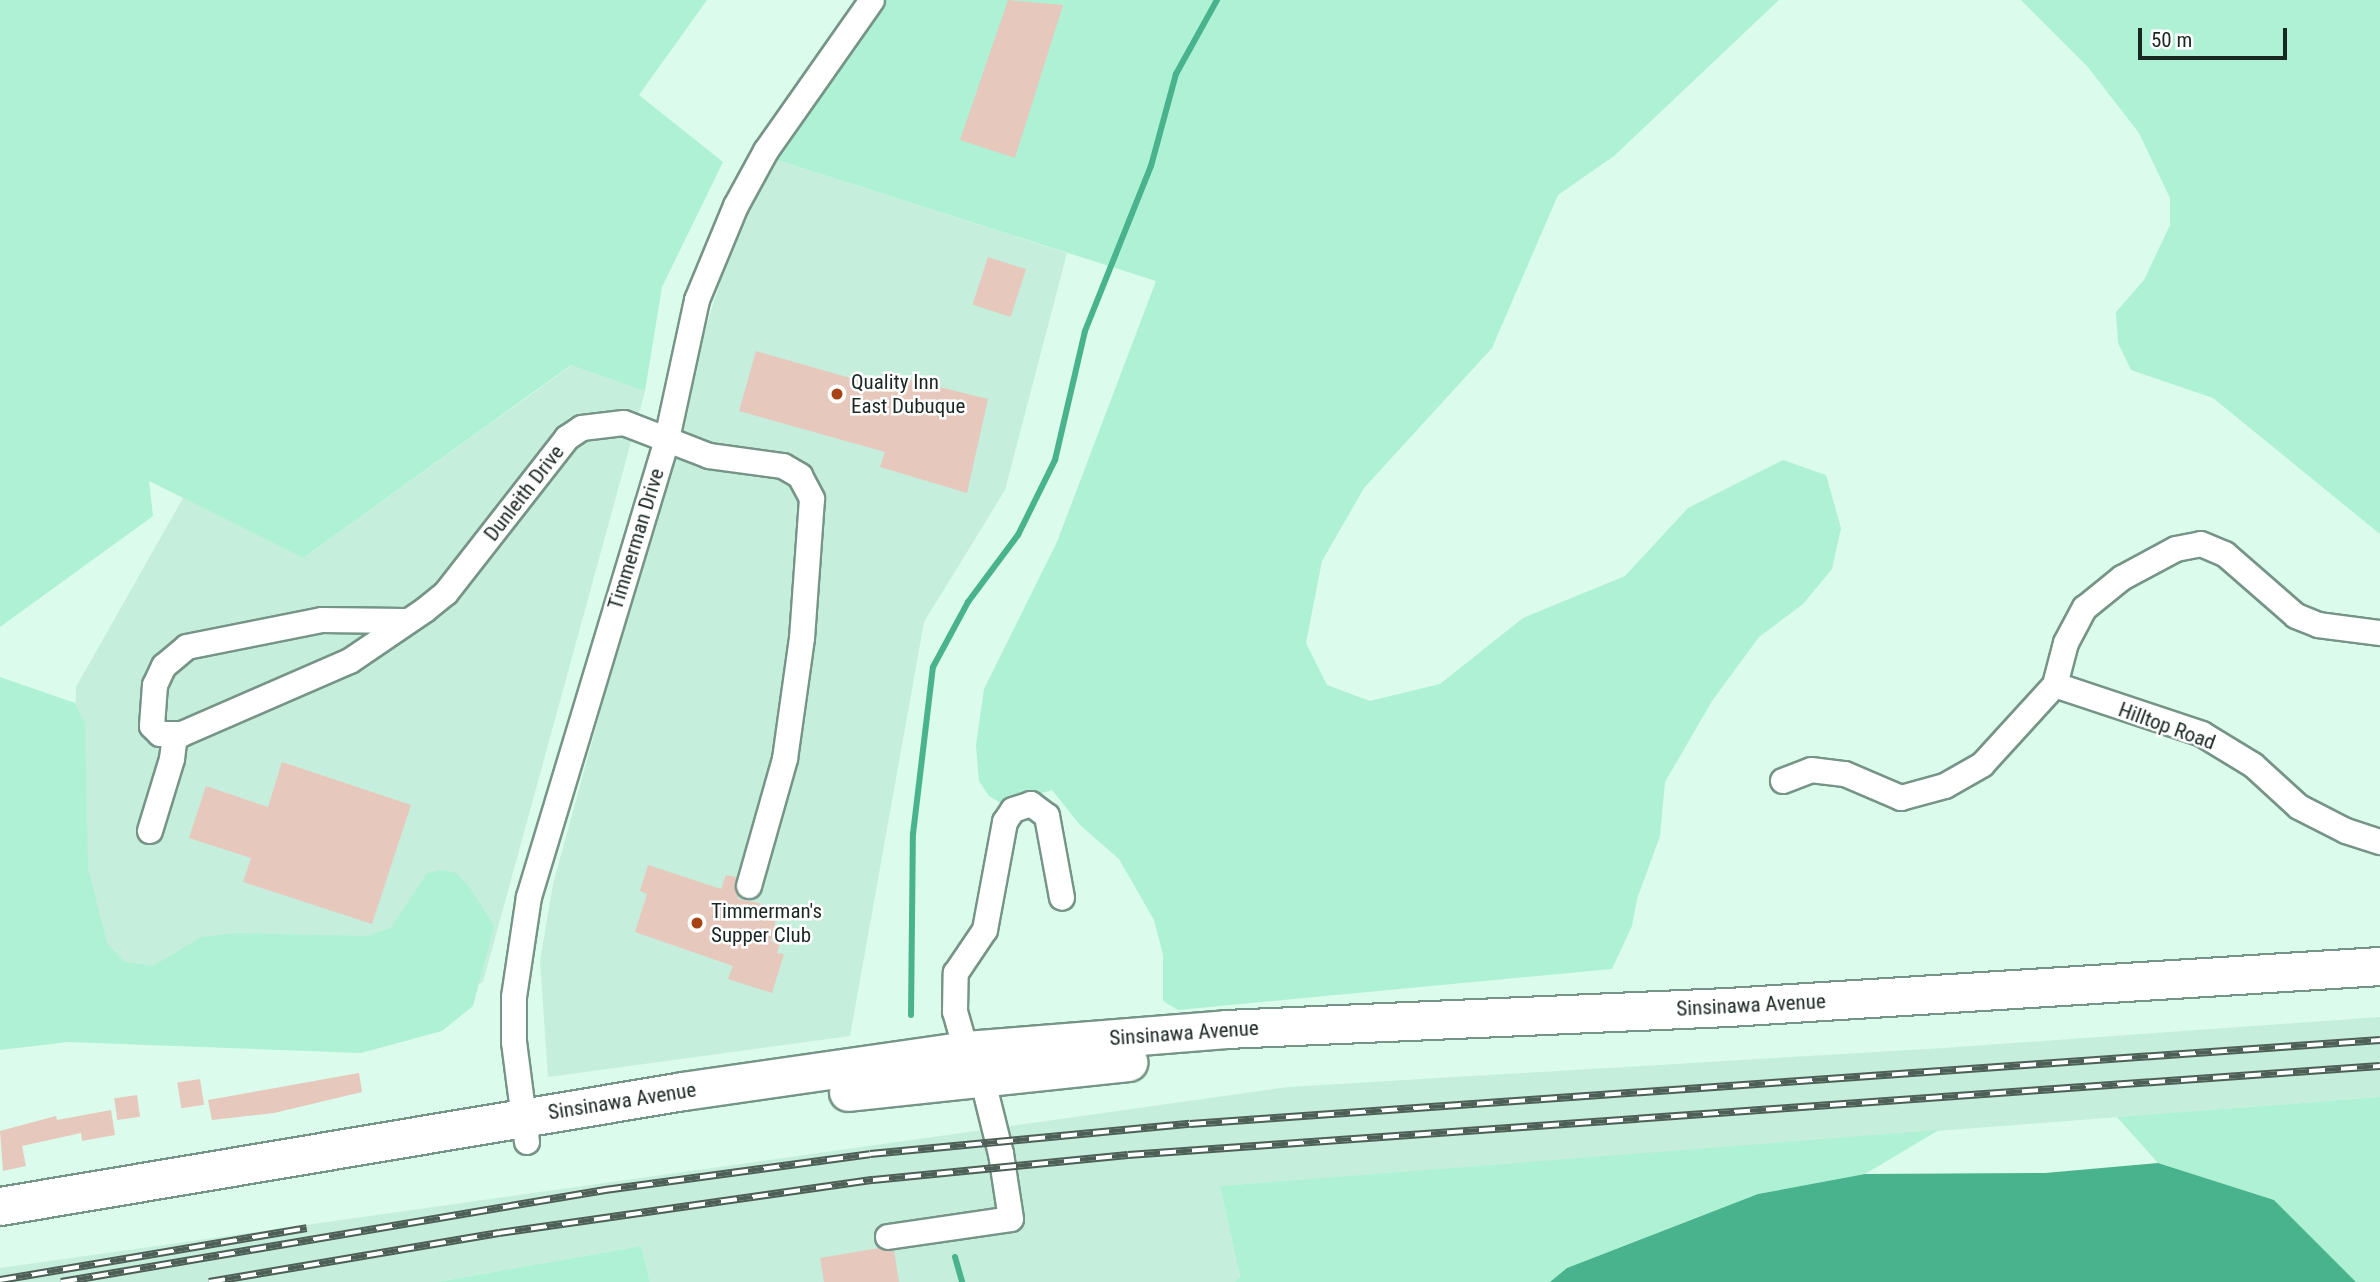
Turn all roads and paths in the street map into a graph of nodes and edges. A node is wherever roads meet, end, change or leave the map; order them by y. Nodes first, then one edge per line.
1 (872, 0) edge
2 (667, 439) junction
3 (405, 621) junction
4 (2380, 633) edge
5 (2055, 685) junction
6 (175, 734) junction
7 (1783, 781) dead end
8 (150, 831) dead end
9 (2380, 842) edge
10 (749, 886) dead end
11 (1062, 898) dead end
12 (2380, 966) edge
13 (2380, 991) edge
14 (974, 1063) junction
15 (525, 1130) junction
16 (0, 1206) edge
17 (0, 1232) edge
18 (888, 1237) dead end

1 - 2 street, Timmerman Drive
2 - 3 street, Dunleith Drive
2 - 10 street, Dunleith Drive
2 - 15 street, Timmerman Drive
3 - 6 street, Dunleith Drive
3 - 6 street
4 - 5 street
5 - 7 street
5 - 9 street, Hilltop Road
6 - 8 street
11 - 14 street
12 - 14 highway, Sinsinawa Avenue
13 - 14 highway, Sinsinawa Avenue
14 - 15 highway, Sinsinawa Avenue
14 - 18 street
15 - 16 highway, Sinsinawa Avenue
15 - 17 highway, Sinsinawa Avenue

